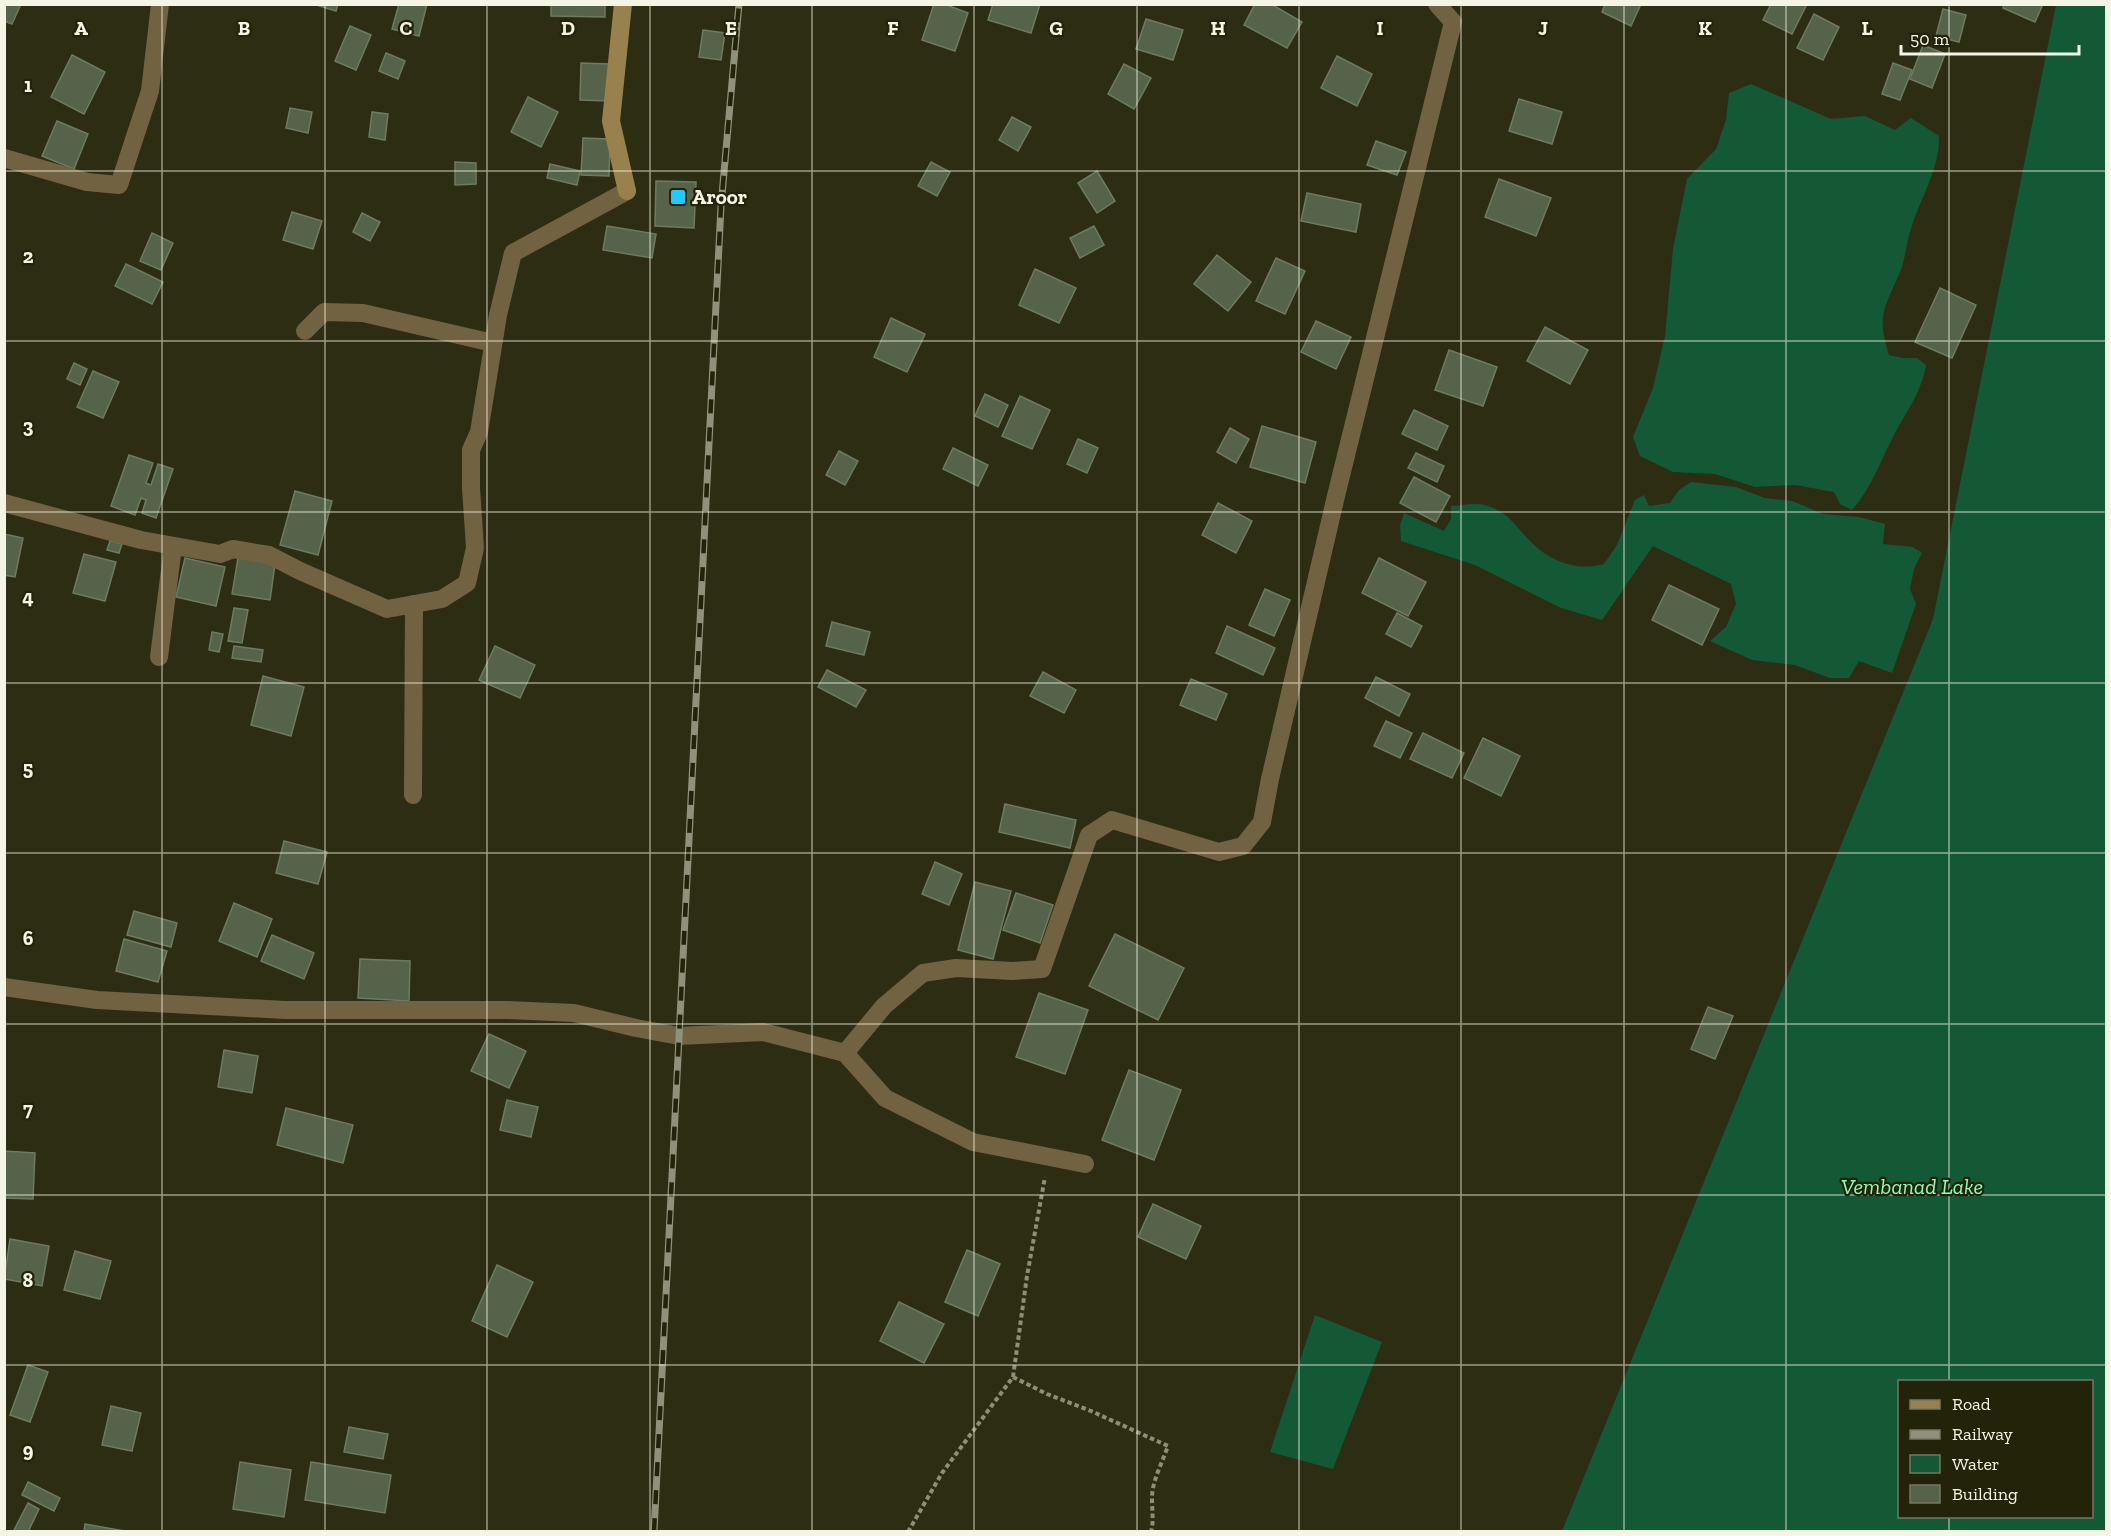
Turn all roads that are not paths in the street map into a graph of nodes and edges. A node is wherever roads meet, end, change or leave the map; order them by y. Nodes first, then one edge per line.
1 (160, 4) edge
2 (623, 4) edge
3 (1437, 4) edge
4 (4, 158) edge
5 (305, 331) dead end
6 (493, 343) junction
7 (4, 503) edge
8 (173, 546) junction
9 (414, 604) junction
10 (159, 657) dead end
11 (413, 795) dead end
12 (4, 987) edge
13 (845, 1053) junction
14 (1085, 1164) dead end

1 - 4 street
2 - 6 street
3 - 13 street
5 - 6 street
6 - 9 street
7 - 8 street
8 - 9 street
8 - 10 street
9 - 11 street
12 - 13 street
13 - 14 street

